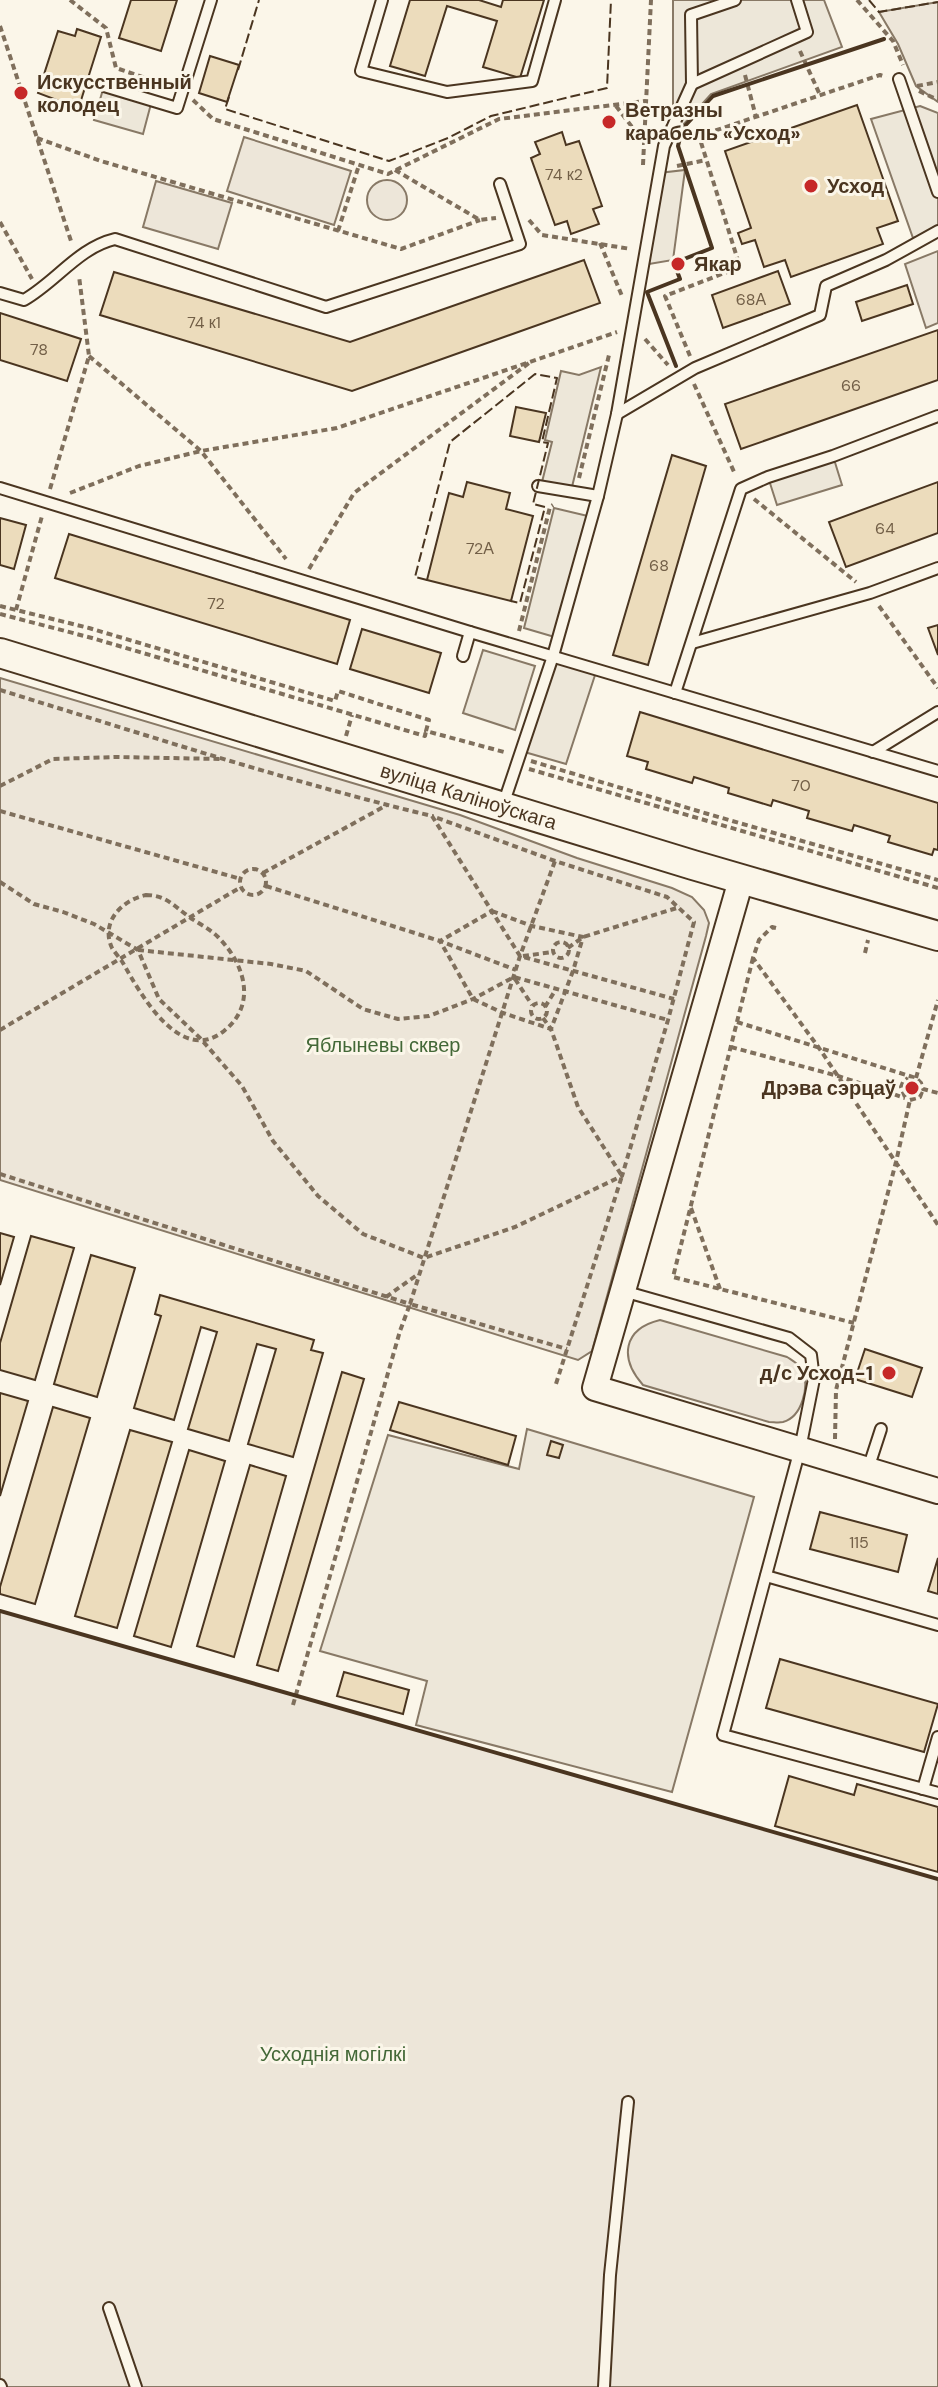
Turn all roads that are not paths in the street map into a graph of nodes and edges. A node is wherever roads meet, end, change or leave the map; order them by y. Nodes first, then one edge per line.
1 (211, 0) edge
2 (382, 0) edge
3 (555, 0) edge
4 (735, 0) edge
5 (797, 0) edge
6 (899, 79) road end
7 (692, 84) junction
8 (104, 86) dead end
9 (500, 184) dead end
10 (938, 192) edge
11 (938, 231) edge
12 (0, 293) edge
13 (617, 414) junction
14 (938, 416) edge
15 (538, 486) dead end
16 (0, 488) edge
17 (598, 496) junction
18 (938, 568) edge
19 (470, 632) junction
20 (692, 643) junction
21 (0, 653) edge
22 (463, 656) dead end
23 (553, 656) junction
24 (675, 693) junction
25 (938, 712) edge
26 (873, 752) junction
27 (938, 771) edge
28 (502, 807) junction
29 (741, 880) junction
30 (938, 936) edge
31 (623, 1291) junction
32 (881, 1429) dead end
33 (800, 1449) junction
34 (867, 1470) junction
35 (938, 1491) edge
36 (766, 1576) junction
37 (938, 1625) edge
38 (938, 1737) edge
39 (923, 1789) junction
40 (938, 1793) edge
41 (628, 2102) dead end
42 (109, 2308) dead end
43 (136, 2387) edge
44 (604, 2387) edge

1 - 8 lane
2 - 3 lane
4 - 7 lane
5 - 7 lane
6 - 10 lane
7 - 13 lane
9 - 12 lane
11 - 13 lane
13 - 17 lane
14 - 20 lane
15 - 17 lane
16 - 19 lane
17 - 23 lane
18 - 20 lane
19 - 22 lane
19 - 23 lane
20 - 24 lane
21 - 28 main road, вуліца Каліноўскага
23 - 24 lane
23 - 28 lane
24 - 26 lane
25 - 26 lane
26 - 27 lane
28 - 29 main road, вуліца Каліноўскага
29 - 30 main road, вуліца Каліноўскага
29 - 31 street
31 - 33 lane
31 - 33 street
32 - 34 lane
33 - 34 street
33 - 36 lane
34 - 35 street
36 - 37 lane
36 - 39 lane
38 - 39 lane
39 - 40 lane
41 - 44 lane
42 - 43 lane

